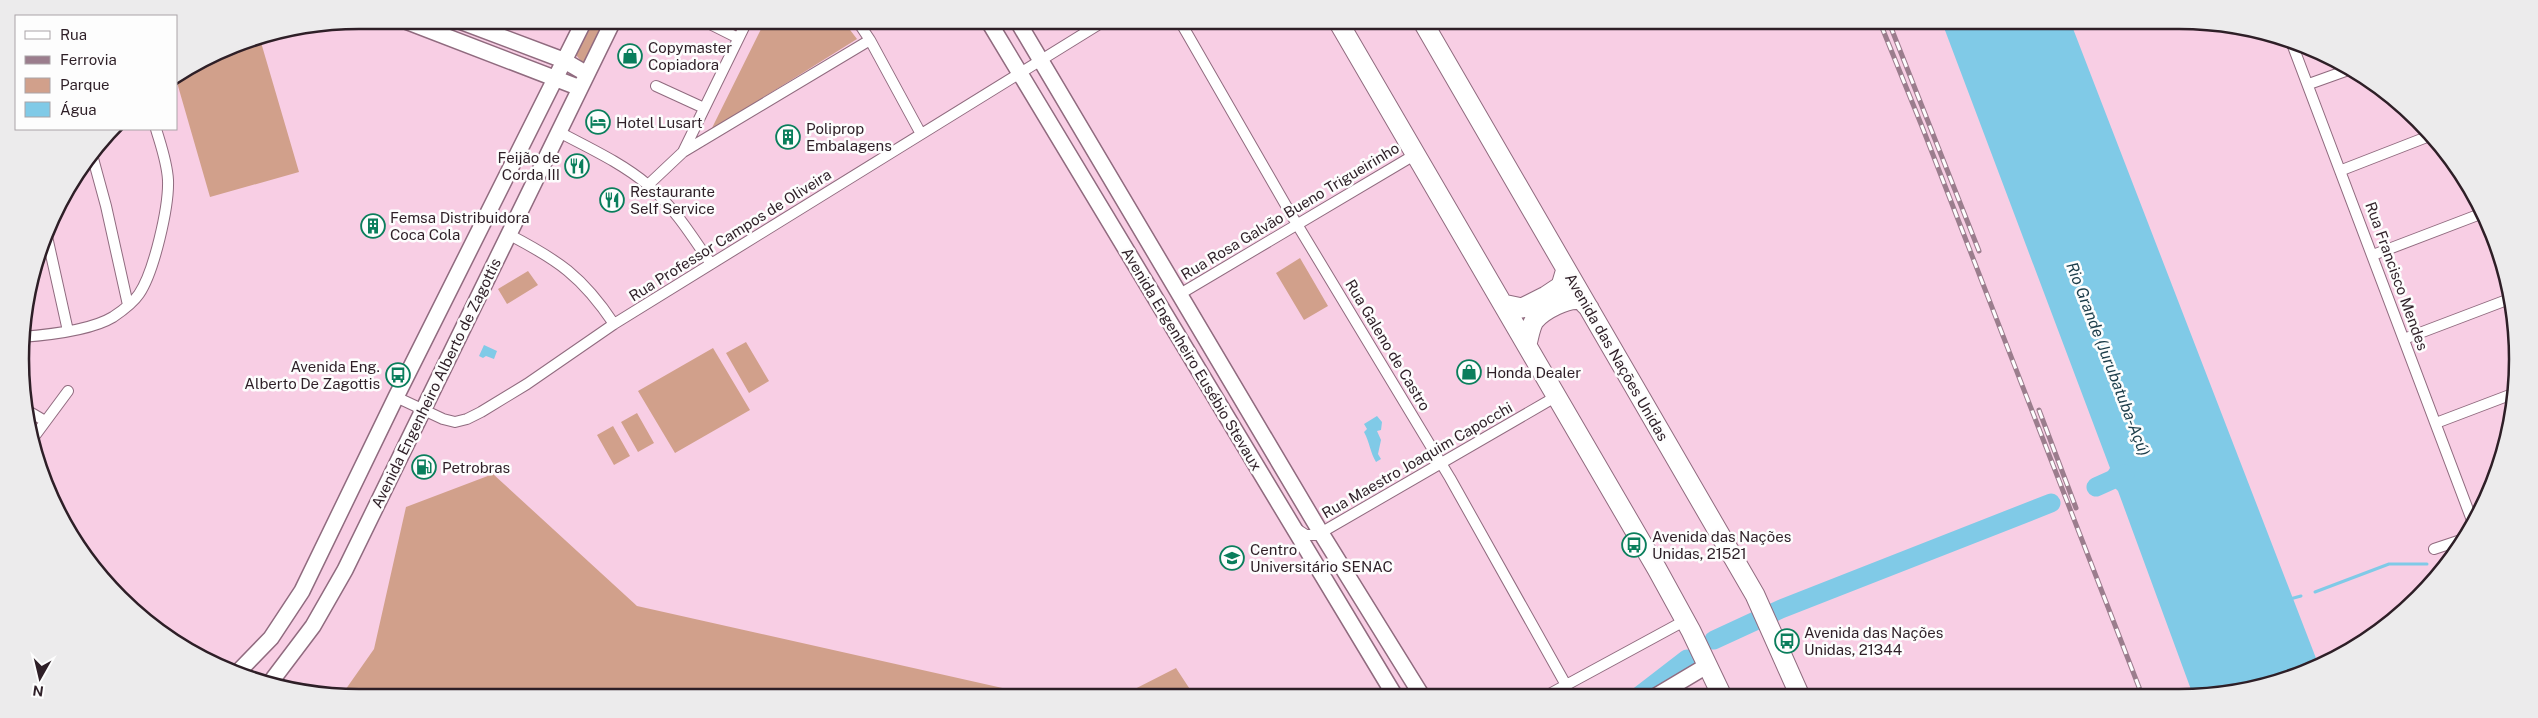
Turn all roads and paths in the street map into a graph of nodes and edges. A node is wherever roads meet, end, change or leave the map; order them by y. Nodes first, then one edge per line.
1 (426, 29) edge
2 (481, 29) edge
3 (580, 29) edge
4 (609, 29) edge
5 (720, 29) edge
6 (743, 29) edge
7 (863, 29) edge
8 (993, 29) edge
9 (1022, 29) edge
10 (1090, 29) edge
11 (1184, 29) edge
12 (1343, 29) edge
13 (1427, 29) edge
14 (738, 38) junction
15 (870, 40) junction
16 (523, 45) junction
17 (2295, 50) edge
18 (563, 60) junction
19 (1040, 60) junction
20 (512, 62) junction
21 (2342, 72) edge
22 (1019, 73) junction
23 (587, 74) junction
24 (555, 78) junction
25 (2309, 84) junction
26 (656, 86) dead end
27 (580, 88) junction
28 (704, 108) junction
29 (156, 130) edge
30 (559, 132) junction
31 (921, 134) junction
32 (1058, 137) junction
33 (2424, 138) edge
34 (1093, 149) junction
35 (683, 152) junction
36 (1416, 154) junction
37 (95, 161) edge
38 (2342, 170) junction
39 (648, 185) junction
40 (2476, 216) edge
41 (1297, 224) junction
42 (508, 234) junction
43 (49, 246) edge
44 (2373, 255) junction
45 (711, 264) junction
46 (1566, 269) junction
47 (1180, 294) junction
48 (2504, 301) edge
49 (1504, 304) junction
50 (128, 305) junction
51 (1589, 308) junction
52 (614, 324) junction
53 (68, 331) junction
54 (29, 337) edge
55 (2404, 339) junction
56 (1527, 344) junction
57 (68, 391) dead end
58 (1557, 396) junction
59 (396, 397) junction
60 (2507, 397) edge
61 (422, 410) junction
62 (34, 415) edge
63 (45, 421) junction
64 (2436, 422) junction
65 (37, 432) edge
66 (1441, 462) junction
67 (2470, 515) edge
68 (1292, 526) junction
69 (1321, 532) junction
70 (2454, 542) edge
71 (2434, 549) dead end
72 (1688, 625) junction
73 (1706, 661) junction
74 (242, 668) edge
75 (274, 678) edge
76 (1566, 685) junction
77 (1391, 689) edge
78 (1418, 689) edge
79 (1559, 689) edge
80 (1666, 689) edge
81 (1719, 689) edge
82 (1797, 689) edge

1 - 20 main road
2 - 16 main road
3 - 18 main road, Avenida Engenheiro Alberto de Zagottis
4 - 23 main road, Avenida Engenheiro Alberto de Zagottis
5 - 14 street
6 - 14 street
7 - 15 street
8 - 22 main road, Avenida Engenheiro Eusébio Stevaux
9 - 19 main road, Avenida Engenheiro Eusébio Stevaux
10 - 19 street, Rua Professor Campos de Oliveira
11 - 41 street, Rua Galeno de Castro
12 - 36 highway
13 - 46 highway, Avenida das Nações Unidas
14 - 28 street
15 - 31 street
15 - 35 street
16 - 18 main road
16 - 20 main road
17 - 25 street, Rua Francisco Mendes
18 - 23 main road
18 - 24 main road, Avenida Engenheiro Alberto de Zagottis
19 - 22 street, Rua Professor Campos de Oliveira
19 - 34 main road, Avenida Engenheiro Eusébio Stevaux
20 - 24 main road
21 - 25 street
22 - 31 street, Rua Professor Campos de Oliveira
22 - 32 main road, Avenida Engenheiro Eusébio Stevaux
23 - 27 main road, Avenida Engenheiro Alberto de Zagottis
24 - 27 main road
24 - 59 main road, Avenida Engenheiro Alberto de Zagottis
25 - 38 street, Rua Francisco Mendes
26 - 28 street
27 - 30 main road, Avenida Engenheiro Alberto de Zagottis
28 - 35 street
29 - 50 street
30 - 39 street
30 - 42 main road, Avenida Engenheiro Alberto de Zagottis
31 - 45 street, Rua Professor Campos de Oliveira
32 - 34 main road
32 - 68 main road, Avenida Engenheiro Eusébio Stevaux
33 - 38 street
34 - 47 main road, Avenida Engenheiro Eusébio Stevaux
35 - 39 street
36 - 41 street, Rua Rosa Galvão Bueno Trigueirinho
36 - 49 highway
37 - 50 street
38 - 44 street, Rua Francisco Mendes
39 - 45 street
40 - 44 street
41 - 47 street, Rua Rosa Galvão Bueno Trigueirinho
41 - 66 street, Rua Galeno de Castro
42 - 52 street
42 - 61 main road, Avenida Engenheiro Alberto de Zagottis
43 - 53 street
44 - 55 street, Rua Francisco Mendes
45 - 52 street, Rua Professor Campos de Oliveira
46 - 49 highway
46 - 51 highway, Avenida das Nações Unidas
47 - 69 main road, Avenida Engenheiro Eusébio Stevaux
48 - 55 street
49 - 56 highway
50 - 53 street
51 - 56 highway
51 - 82 highway, Avenida das Nações Unidas
52 - 61 street, Rua Professor Campos de Oliveira
53 - 54 street
55 - 64 street, Rua Francisco Mendes
56 - 58 highway
57 - 63 street
58 - 66 street, Rua Maestro Joaquim Capocchi
58 - 72 highway
59 - 61 street, Rua Professor Campos de Oliveira
59 - 74 main road, Avenida Engenheiro Alberto de Zagottis
60 - 64 street
61 - 75 main road, Avenida Engenheiro Alberto de Zagottis
62 - 63 street
63 - 65 street
64 - 67 street, Rua Francisco Mendes
66 - 69 street, Rua Maestro Joaquim Capocchi
66 - 76 street, Rua Galeno de Castro
68 - 69 street, Rua Maestro Joaquim Capocchi
68 - 77 main road, Avenida Engenheiro Eusébio Stevaux
69 - 78 main road, Avenida Engenheiro Eusébio Stevaux
70 - 71 street
72 - 73 highway
72 - 76 street
73 - 80 main road
73 - 81 highway
76 - 79 street

